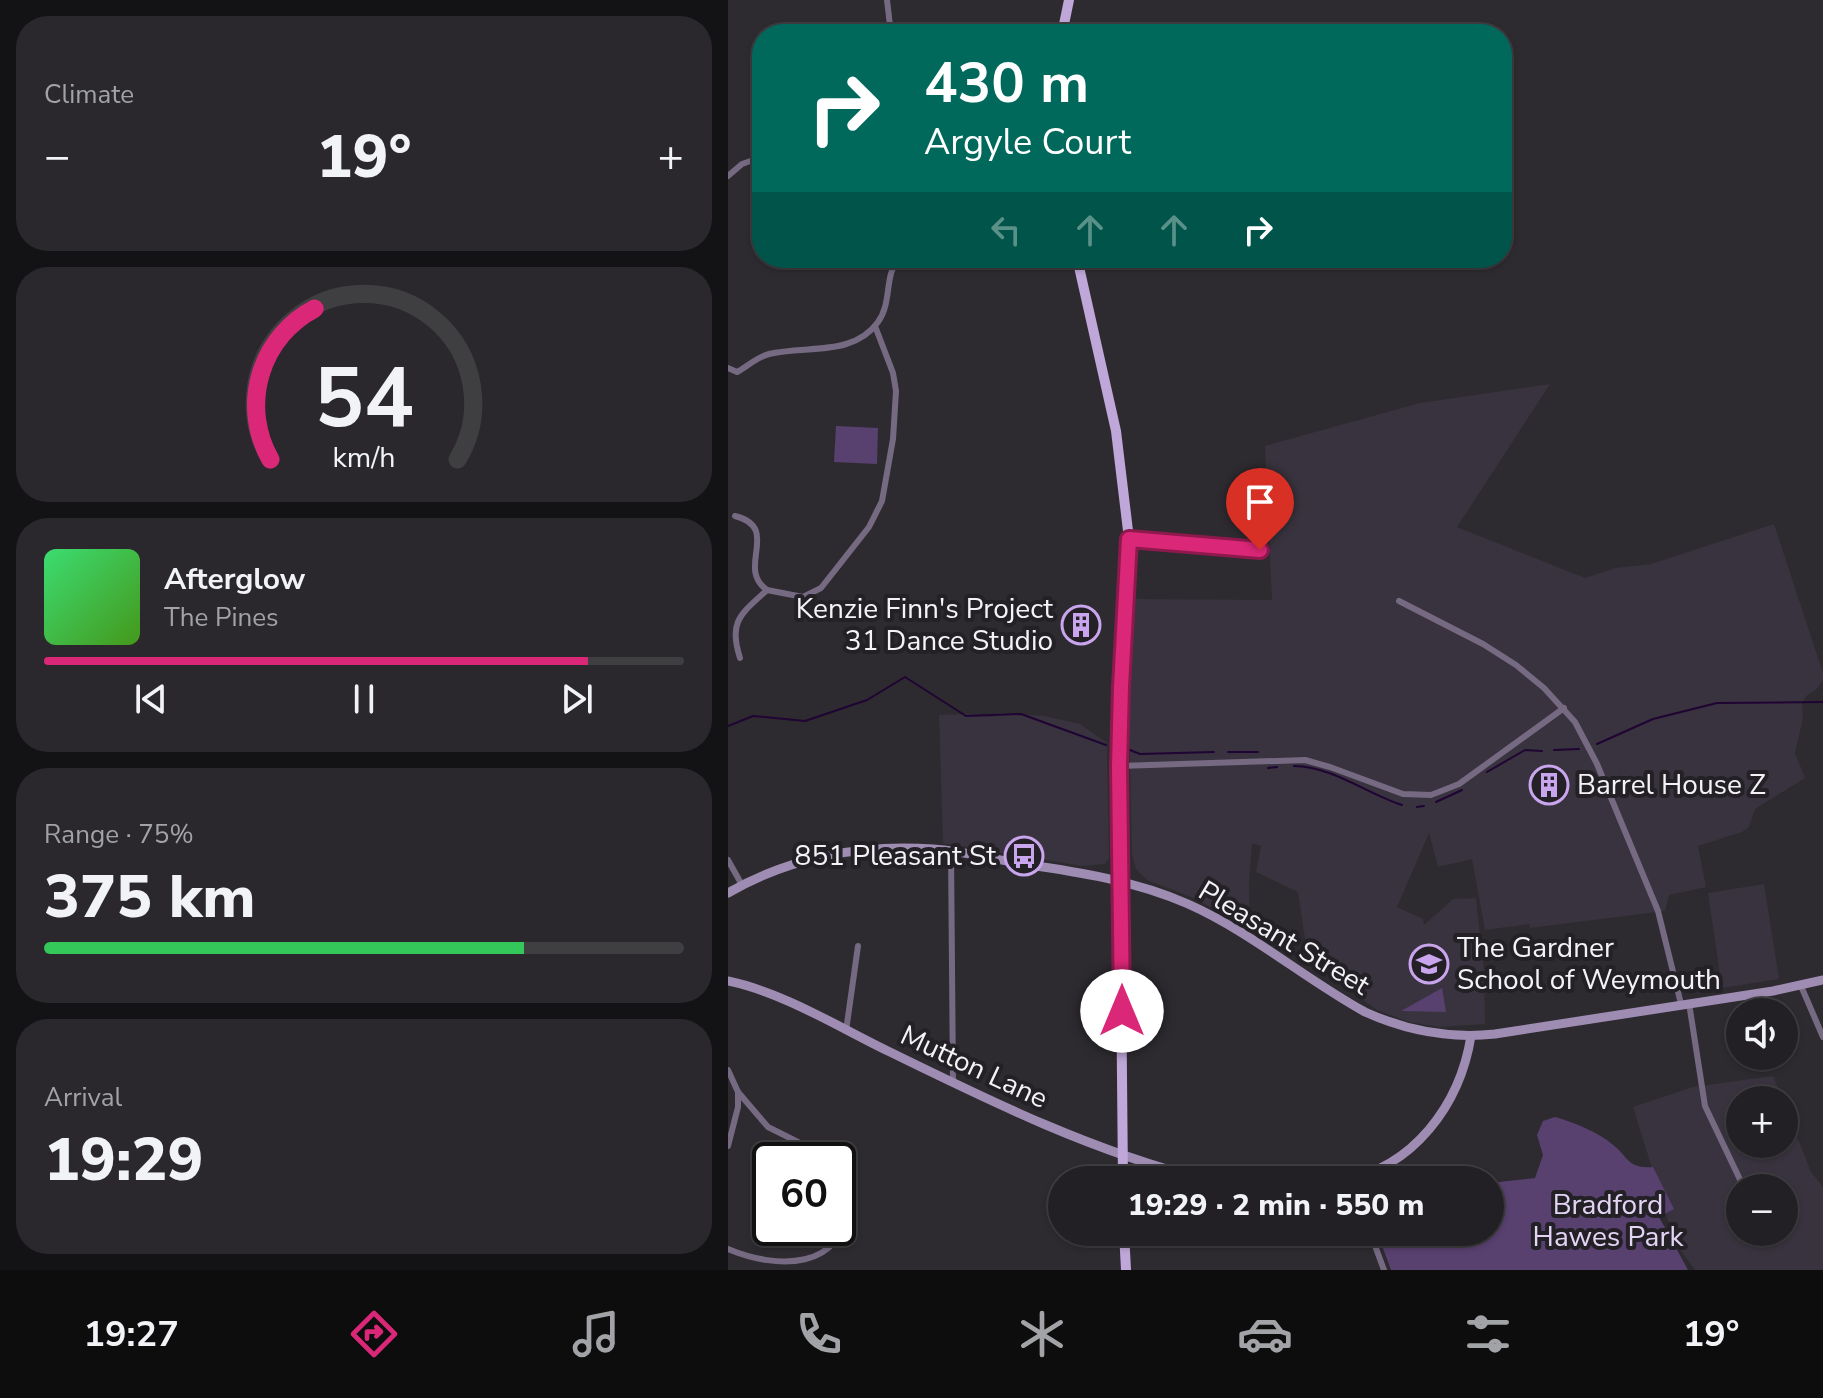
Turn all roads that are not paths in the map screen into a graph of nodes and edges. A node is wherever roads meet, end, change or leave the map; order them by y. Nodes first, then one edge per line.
1 (887, 0) edge
2 (1069, 0) edge
3 (890, 24) edge
4 (1064, 24) edge
5 (752, 160) edge
6 (728, 176) edge
7 (892, 268) edge
8 (1079, 268) edge
9 (875, 326) junction
10 (728, 368) edge
11 (735, 516) dead end
12 (1129, 539) junction
13 (1260, 550) dead end
14 (767, 590) junction
15 (1399, 601) dead end
16 (740, 658) dead end
17 (1564, 708) junction
18 (1119, 766) junction
19 (951, 851) junction
20 (728, 860) edge
21 (1121, 882) junction
22 (742, 885) junction
23 (728, 893) edge
24 (858, 946) dead end
25 (1823, 980) edge
26 (728, 981) edge
27 (1801, 986) junction
28 (1685, 1004) junction
29 (846, 1031) junction
30 (1471, 1036) junction
31 (1823, 1037) edge
32 (728, 1070) edge
33 (953, 1083) junction
34 (738, 1092) junction
35 (797, 1142) edge
36 (728, 1146) edge
37 (1123, 1156) junction
38 (1123, 1166) edge
39 (1158, 1166) edge
40 (1385, 1166) edge
41 (1737, 1174) edge
42 (835, 1246) edge
43 (1125, 1246) edge
44 (1375, 1246) edge
45 (728, 1249) edge
46 (1126, 1270) edge
47 (1384, 1270) edge

1 - 3 street
2 - 4 main road
5 - 6 street
7 - 9 street
8 - 12 main road
9 - 10 street
9 - 14 street
11 - 14 street
12 - 13 street
12 - 18 main road
14 - 16 street
15 - 17 street
17 - 18 street
17 - 28 street
18 - 21 main road
19 - 21 main road, Pleasant Street
19 - 22 main road, Pleasant Street
19 - 33 street
20 - 22 street
21 - 30 main road, Pleasant Street
21 - 37 main road
22 - 23 main road, Pleasant Street
24 - 29 street
25 - 27 main road, Pleasant Street
26 - 29 main road, Mutton Lane
27 - 28 main road, Pleasant Street
27 - 31 street
28 - 30 main road, Pleasant Street
28 - 41 street
29 - 33 main road, Mutton Lane
30 - 40 main road
32 - 34 street
33 - 37 main road, Mutton Lane
34 - 35 street
34 - 36 street
37 - 38 main road
37 - 39 main road, Mutton Lane
42 - 45 street
43 - 46 main road
44 - 47 street

